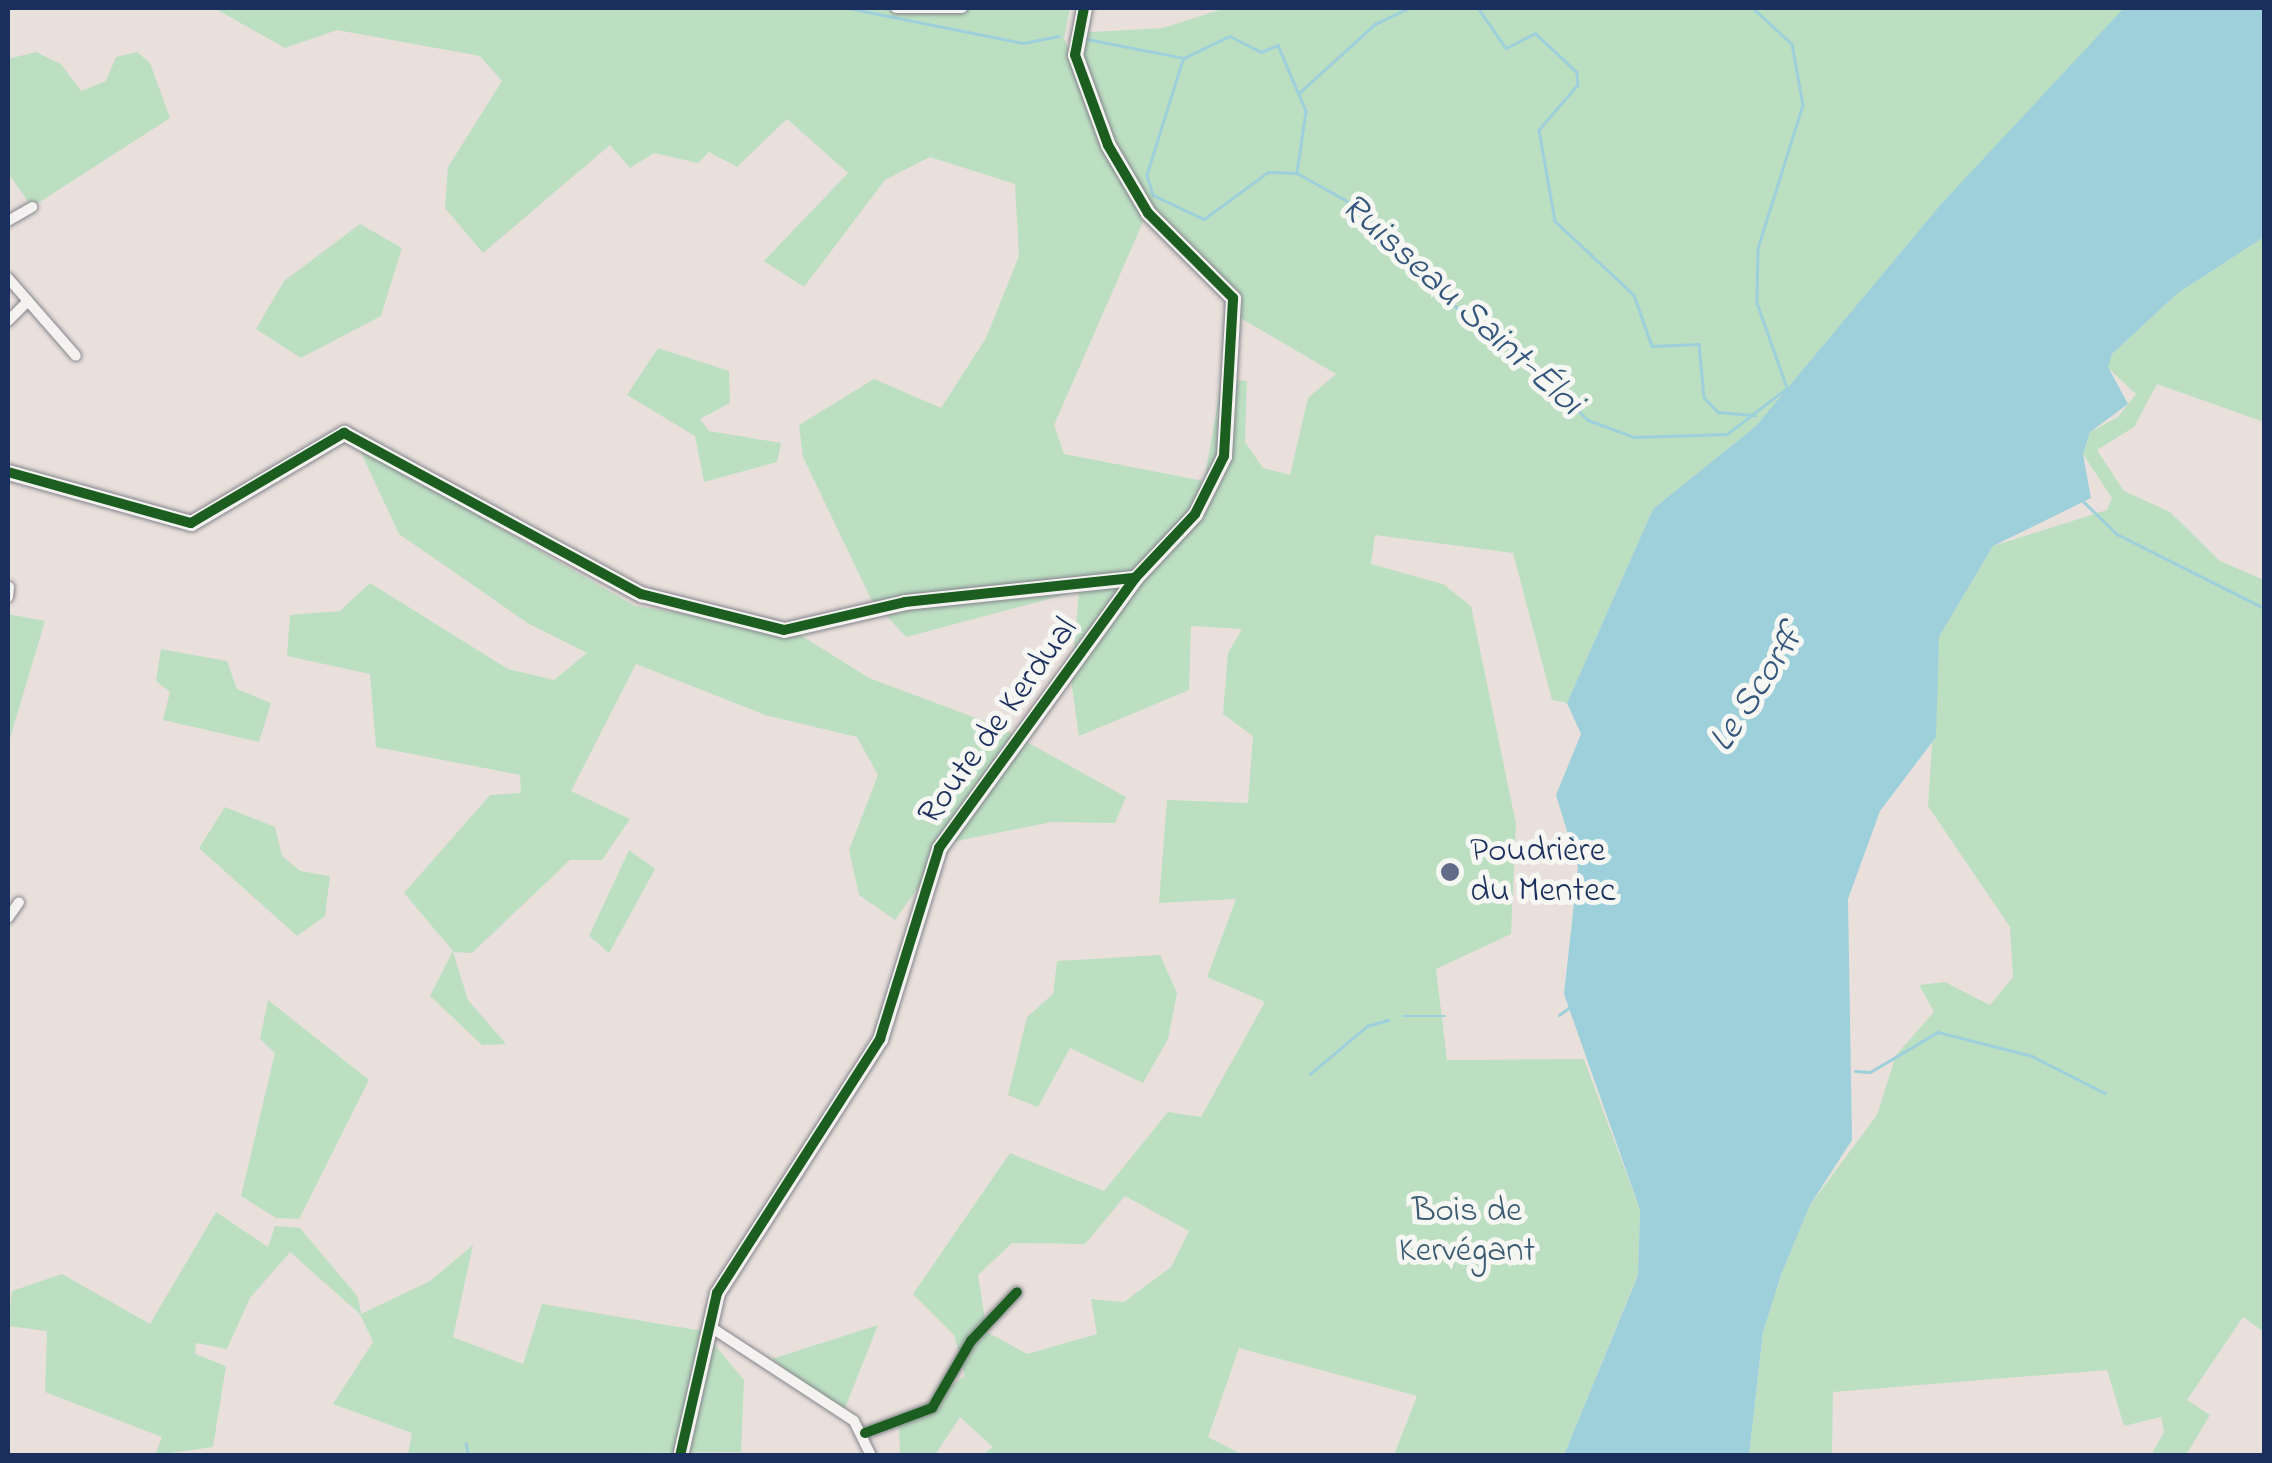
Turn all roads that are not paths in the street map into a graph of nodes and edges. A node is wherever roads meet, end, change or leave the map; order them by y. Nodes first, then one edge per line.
1 (896, 8) edge
2 (962, 8) edge
3 (1084, 8) edge
4 (32, 208) dead end
5 (8, 221) edge
6 (8, 278) edge
7 (28, 301) junction
8 (8, 321) edge
9 (76, 356) dead end
10 (8, 472) edge
11 (1135, 578) junction
12 (20, 902) dead end
13 (8, 918) edge
14 (1017, 1292) dead end
15 (709, 1326) junction
16 (865, 1433) junction
17 (680, 1456) edge
18 (871, 1456) edge

1 - 2 street
3 - 11 street, Route de Kerdual
4 - 5 street
6 - 7 street
7 - 8 street
7 - 9 street
10 - 11 street
11 - 15 street, Route de Kerdual
12 - 13 street
14 - 16 street
15 - 16 street
15 - 17 street, Route de Kerdual
16 - 18 street

